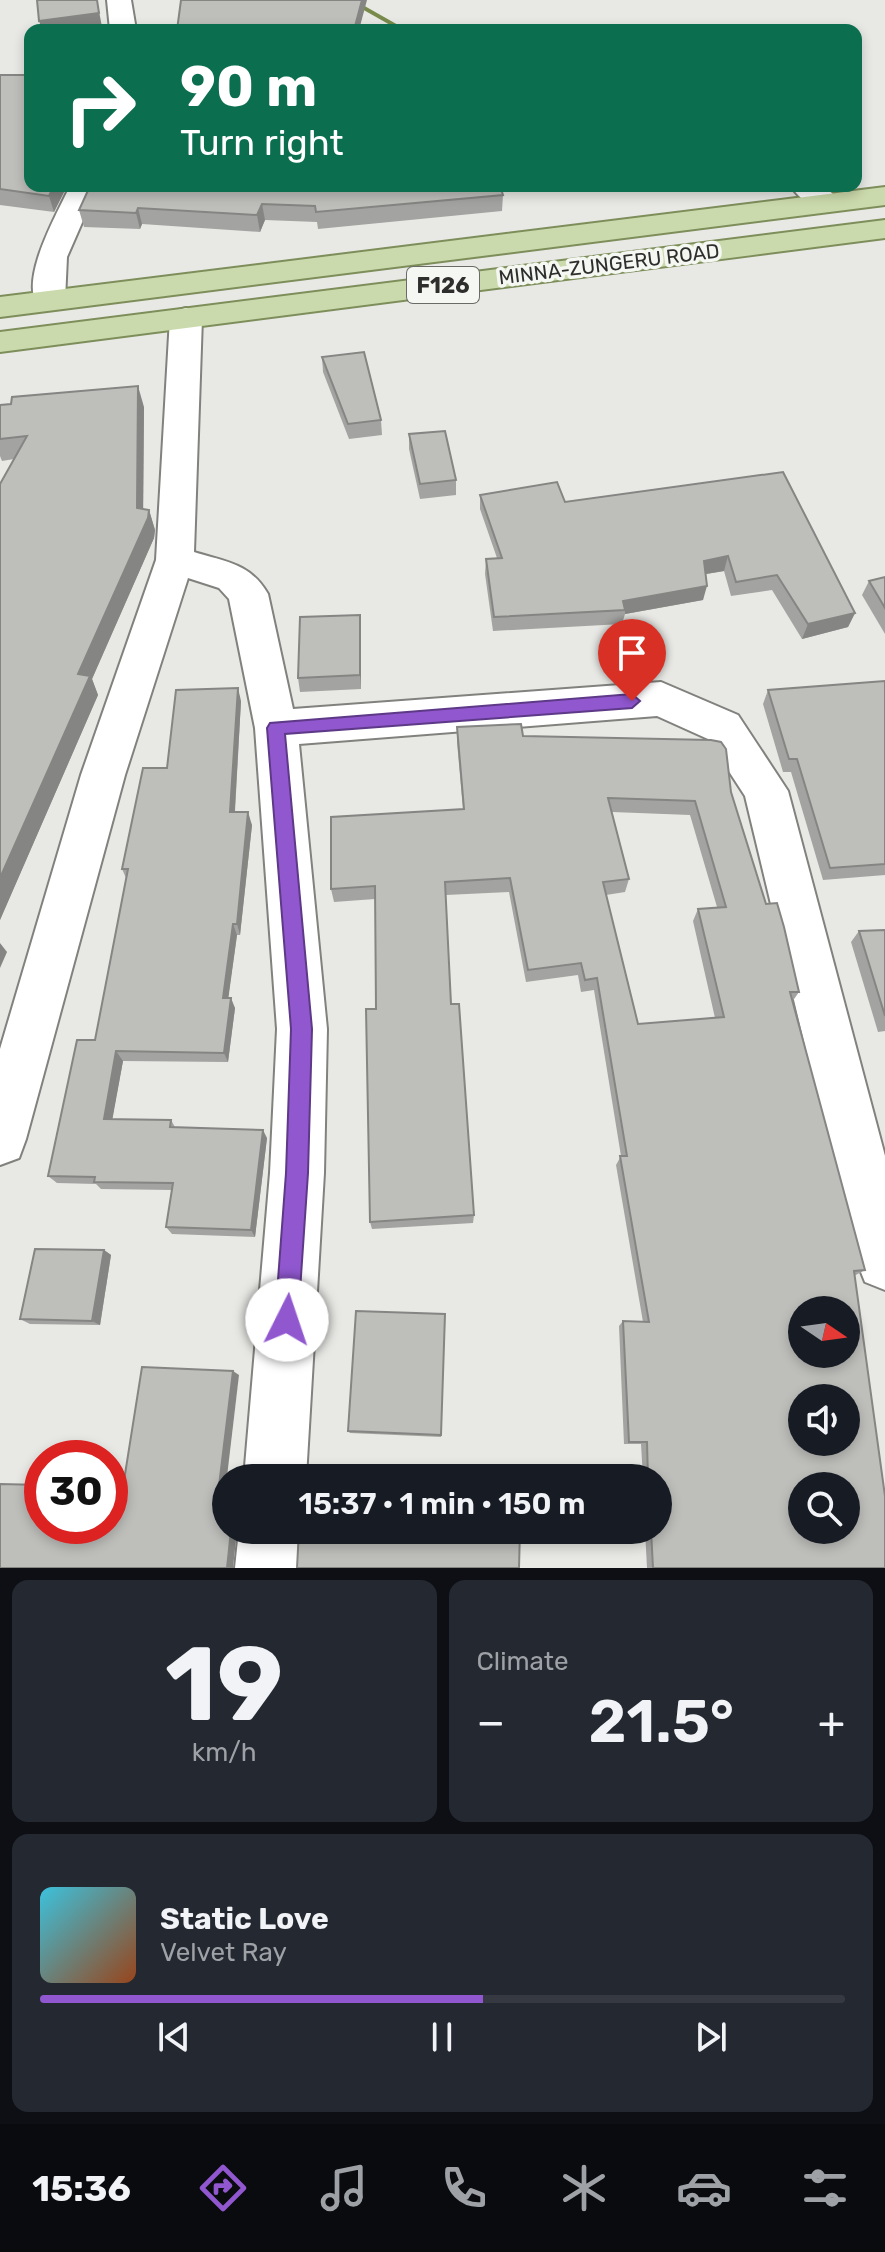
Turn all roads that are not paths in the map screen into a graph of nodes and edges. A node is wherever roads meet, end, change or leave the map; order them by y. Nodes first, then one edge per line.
1 (119, 0) edge
2 (122, 24) edge
3 (81, 192) edge
4 (816, 195) edge
5 (885, 196) edge
6 (885, 229) edge
7 (49, 300) junction
8 (0, 307) edge
9 (186, 318) junction
10 (0, 342) edge
11 (175, 560) junction
12 (276, 728) junction
13 (0, 1139) edge
14 (885, 1262) edge
15 (276, 1464) edge
16 (269, 1544) edge
17 (267, 1568) edge

1 - 2 street
3 - 7 street
4 - 5 main road, MINNA-ZUNGERU ROAD / F126
4 - 7 main road, MINNA-ZUNGERU ROAD / F126
6 - 9 main road, MINNA-ZUNGERU ROAD / F126
7 - 8 main road, MINNA-ZUNGERU ROAD / F126
9 - 10 main road, MINNA-ZUNGERU ROAD / F126
9 - 11 street
11 - 12 street
11 - 13 street
12 - 14 street
12 - 15 street
16 - 17 street

